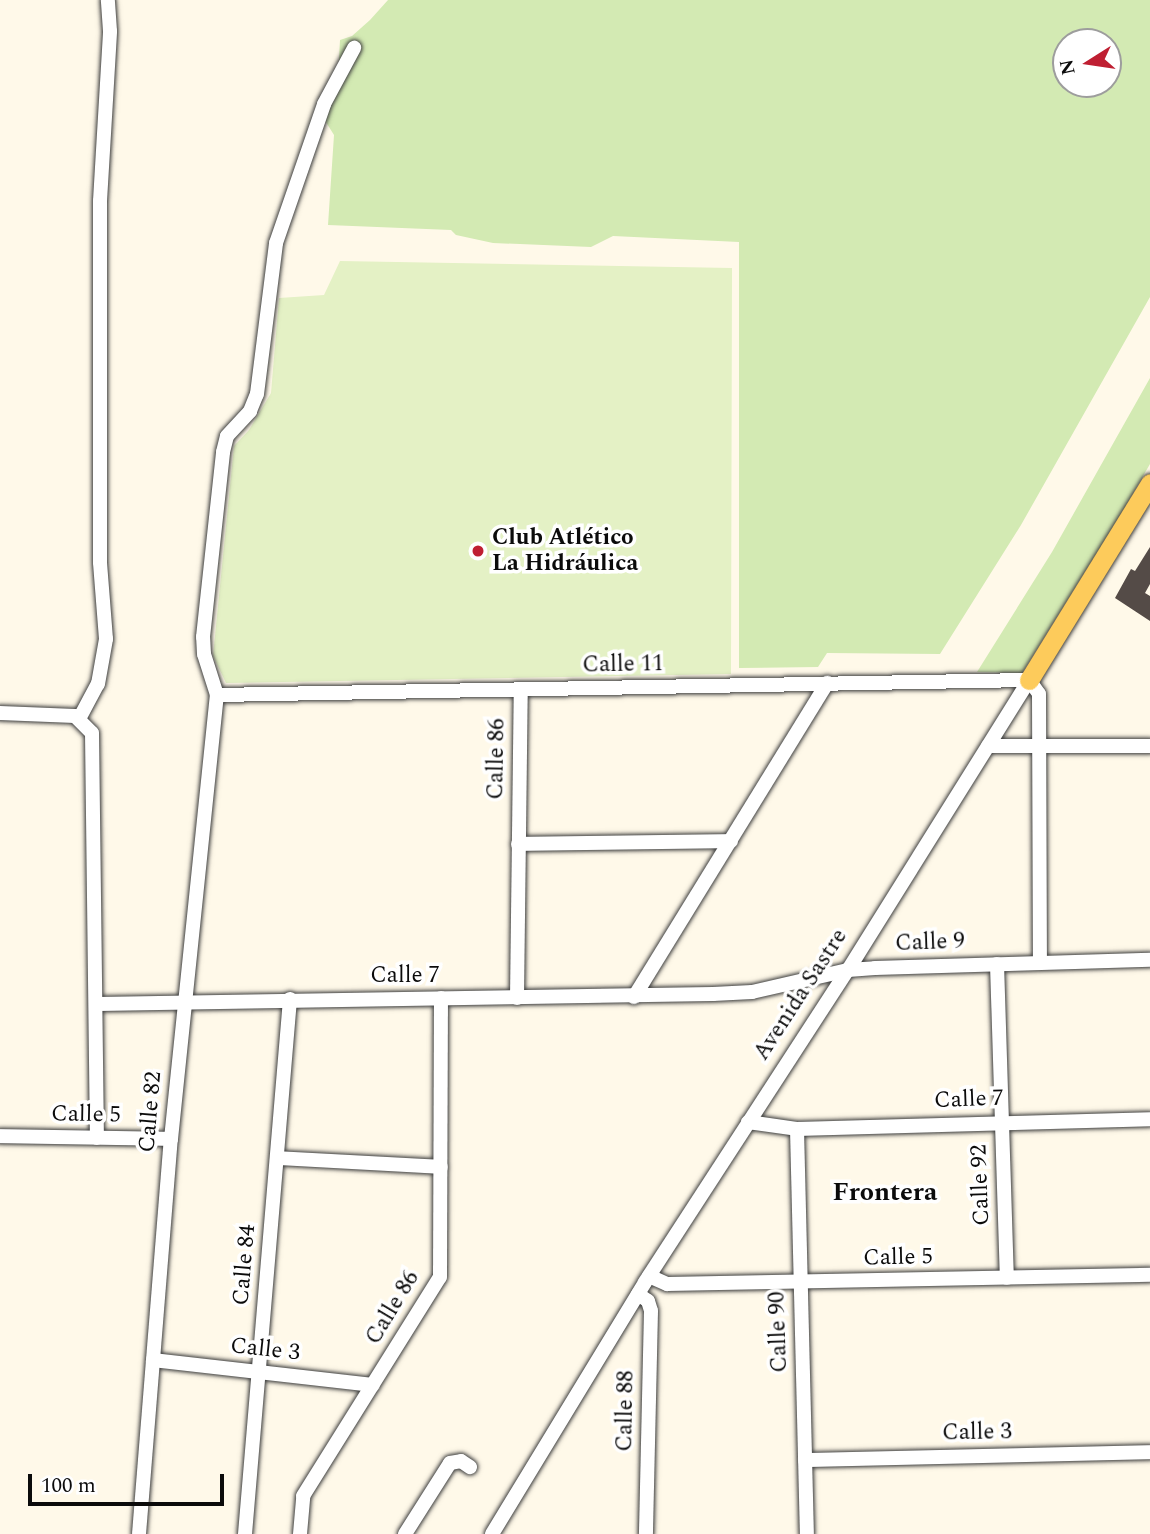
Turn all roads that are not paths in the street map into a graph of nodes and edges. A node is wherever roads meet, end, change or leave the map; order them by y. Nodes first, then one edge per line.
1 (108, 0) edge
2 (354, 48) dead end
3 (1150, 482) edge
4 (1029, 680) junction
5 (827, 683) junction
6 (521, 690) junction
7 (217, 695) junction
8 (0, 713) edge
9 (79, 719) junction
10 (988, 746) junction
11 (1150, 746) edge
12 (1038, 747) junction
13 (731, 841) junction
14 (519, 844) junction
15 (1150, 960) edge
16 (1041, 963) junction
17 (998, 964) junction
18 (848, 970) junction
19 (713, 994) joint
20 (634, 997) junction
21 (441, 998) junction
22 (517, 998) junction
23 (290, 999) junction
24 (184, 1001) junction
25 (98, 1004) junction
26 (1150, 1119) edge
27 (748, 1122) junction
28 (1002, 1122) junction
29 (797, 1129) junction
30 (0, 1136) edge
31 (97, 1138) junction
32 (171, 1139) junction
33 (277, 1158) junction
34 (441, 1167) junction
35 (1150, 1275) edge
36 (649, 1276) junction
37 (1007, 1278) junction
38 (800, 1283) junction
39 (638, 1294) junction
40 (153, 1360) junction
41 (258, 1372) junction
42 (373, 1385) junction
43 (1150, 1452) edge
44 (805, 1460) junction
45 (470, 1467) dead end
46 (139, 1534) edge
47 (245, 1534) edge
48 (299, 1534) edge
49 (405, 1534) edge
50 (492, 1534) edge
51 (646, 1534) edge
52 (807, 1534) edge

1 - 9 street
2 - 7 street
3 - 4 main road, Avenida Sastre
4 - 5 street, Calle 11
4 - 10 street, Avenida Sastre
4 - 12 street
5 - 6 street, Calle 11
5 - 13 street
6 - 7 street, Calle 11
6 - 14 street, Calle 86
7 - 24 street, Calle 82
8 - 9 street
9 - 25 street
10 - 12 street
10 - 18 street, Avenida Sastre
11 - 12 street
12 - 16 street
13 - 14 street
13 - 20 street
14 - 22 street, Calle 86
15 - 16 street, Calle 9
16 - 17 street, Calle 9
17 - 18 street, Calle 9
17 - 28 street, Calle 92
18 - 19 street, Calle 9
18 - 27 street, Avenida Sastre
19 - 20 street, Calle 7
20 - 22 street, Calle 7
21 - 22 street, Calle 7
21 - 23 street, Calle 7
21 - 34 street, Calle 86
23 - 24 street, Calle 7
23 - 33 street, Calle 84
24 - 25 street, Calle 7
24 - 32 street, Calle 82
25 - 31 street
26 - 28 street, Calle 7
27 - 29 street, Calle 7
27 - 36 street, Avenida Sastre
28 - 29 street, Calle 7
28 - 37 street, Calle 92
29 - 38 street, Calle 90
30 - 31 street, Calle 5
31 - 32 street, Calle 5
32 - 40 street, Calle 82
33 - 34 street
33 - 41 street, Calle 84
34 - 42 street, Calle 86
35 - 37 street, Calle 5
36 - 38 street, Calle 5
36 - 39 street, Avenida Sastre
37 - 38 street, Calle 5
38 - 44 street, Calle 90
39 - 50 street, Avenida Sastre
39 - 51 street, Calle 88
40 - 41 street, Calle 3
40 - 46 street, Calle 82
41 - 42 street, Calle 3
41 - 47 street, Calle 84
42 - 48 street, Calle 86
43 - 44 street, Calle 3
44 - 52 street, Calle 90
45 - 49 street

